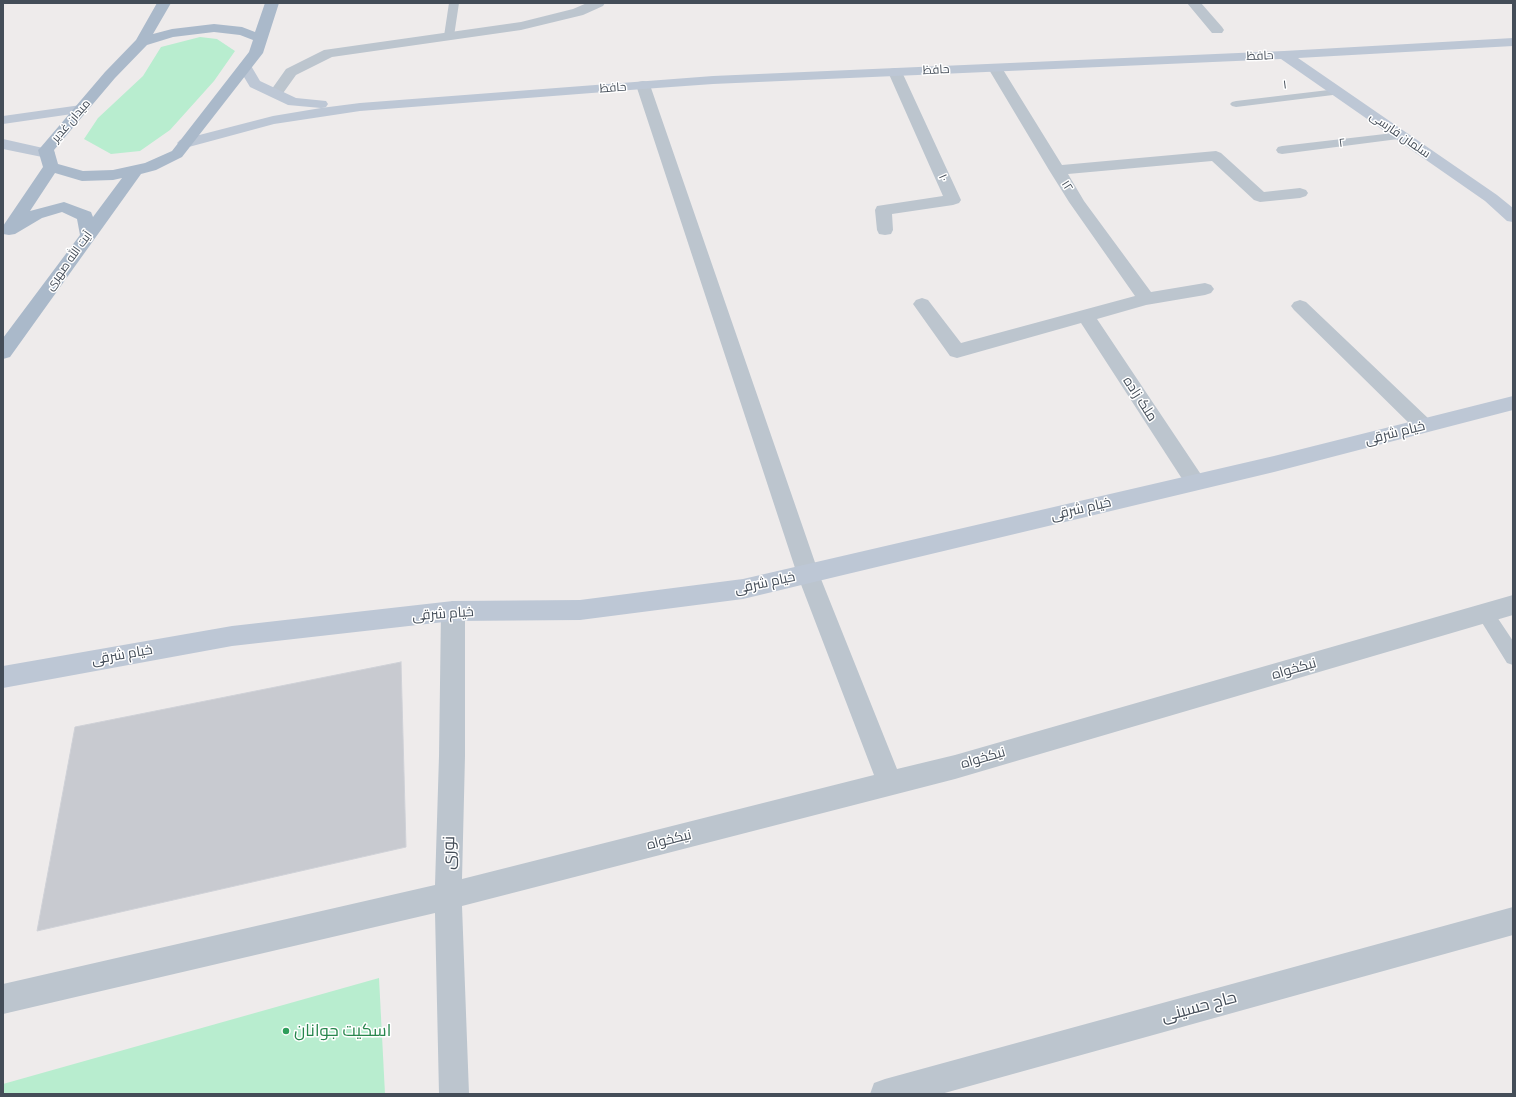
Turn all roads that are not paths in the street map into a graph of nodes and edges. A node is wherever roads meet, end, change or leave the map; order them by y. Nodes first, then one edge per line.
1 (164, 3) edge
2 (272, 3) edge
3 (454, 3) edge
4 (598, 3) edge
5 (1194, 3) edge
6 (1217, 30) dead end
7 (448, 36) junction
8 (260, 38) junction
9 (142, 42) junction
10 (1513, 42) edge
11 (1284, 55) junction
12 (245, 67) junction
13 (995, 68) junction
14 (896, 72) junction
15 (643, 85) junction
16 (1337, 92) junction
17 (276, 93) junction
18 (1236, 104) dead end
19 (360, 107) junction
20 (81, 109) junction
21 (3, 120) edge
22 (1402, 136) junction
23 (186, 143) junction
24 (3, 144) edge
25 (1282, 150) dead end
26 (49, 160) junction
27 (136, 170) junction
28 (1057, 170) junction
29 (1300, 194) dead end
30 (1513, 217) edge
31 (885, 230) dead end
32 (6, 235) edge
33 (88, 235) junction
34 (1205, 289) dead end
35 (1146, 299) junction
36 (922, 304) dead end
37 (1300, 306) dead end
38 (1086, 316) junction
39 (3, 352) edge
40 (1513, 403) edge
41 (1423, 425) junction
42 (1195, 482) junction
43 (808, 574) junction
44 (1513, 605) edge
45 (453, 611) junction
46 (1485, 613) junction
47 (1513, 657) edge
48 (3, 677) edge
49 (890, 783) junction
50 (448, 896) junction
51 (1513, 921) edge
52 (3, 999) edge
53 (454, 1094) edge
54 (885, 1094) edge

1 - 9 main road, میدان غدیر
2 - 8 main road
3 - 7 lane
4 - 7 street
5 - 6 street
7 - 17 street
8 - 9 main road
8 - 12 main road
9 - 20 main road, میدان غدیر
10 - 11 street, حافظ
11 - 13 street, حافظ
11 - 16 street, سلمان فارسی
12 - 17 street
12 - 23 main road
13 - 14 street, حافظ
13 - 28 street, ۱۲
14 - 15 street, حافظ
14 - 31 street, ۱۰
15 - 19 street, حافظ
15 - 43 street
16 - 18 lane, ۱
16 - 22 street, سلمان فارسی
17 - 19 street
19 - 23 street
20 - 21 street
20 - 26 main road, میدان غدیر
22 - 25 lane, ۲
22 - 30 street, سلمان فارسی
23 - 27 main road
24 - 26 street
26 - 27 main road
26 - 32 main road
27 - 33 main road, آیت الله صهری
28 - 29 street
28 - 35 street, ۱۲
32 - 33 main road
33 - 39 main road, آیت الله صهری
34 - 35 street
35 - 38 street
36 - 38 street
37 - 41 street
38 - 42 street, ملک زاده
40 - 41 street, خیام شرقی
41 - 42 street, خیام شرقی
42 - 43 street, خیام شرقی
43 - 45 street, خیام شرقی
43 - 49 street
44 - 46 street, نیکخواه
45 - 48 street, خیام شرقی
45 - 50 street, نوری
46 - 47 lane
46 - 49 street, نیکخواه
49 - 50 street, نیکخواه
50 - 52 street, نیکخواه
50 - 53 street, نوری
51 - 54 street, حاج حسینی

